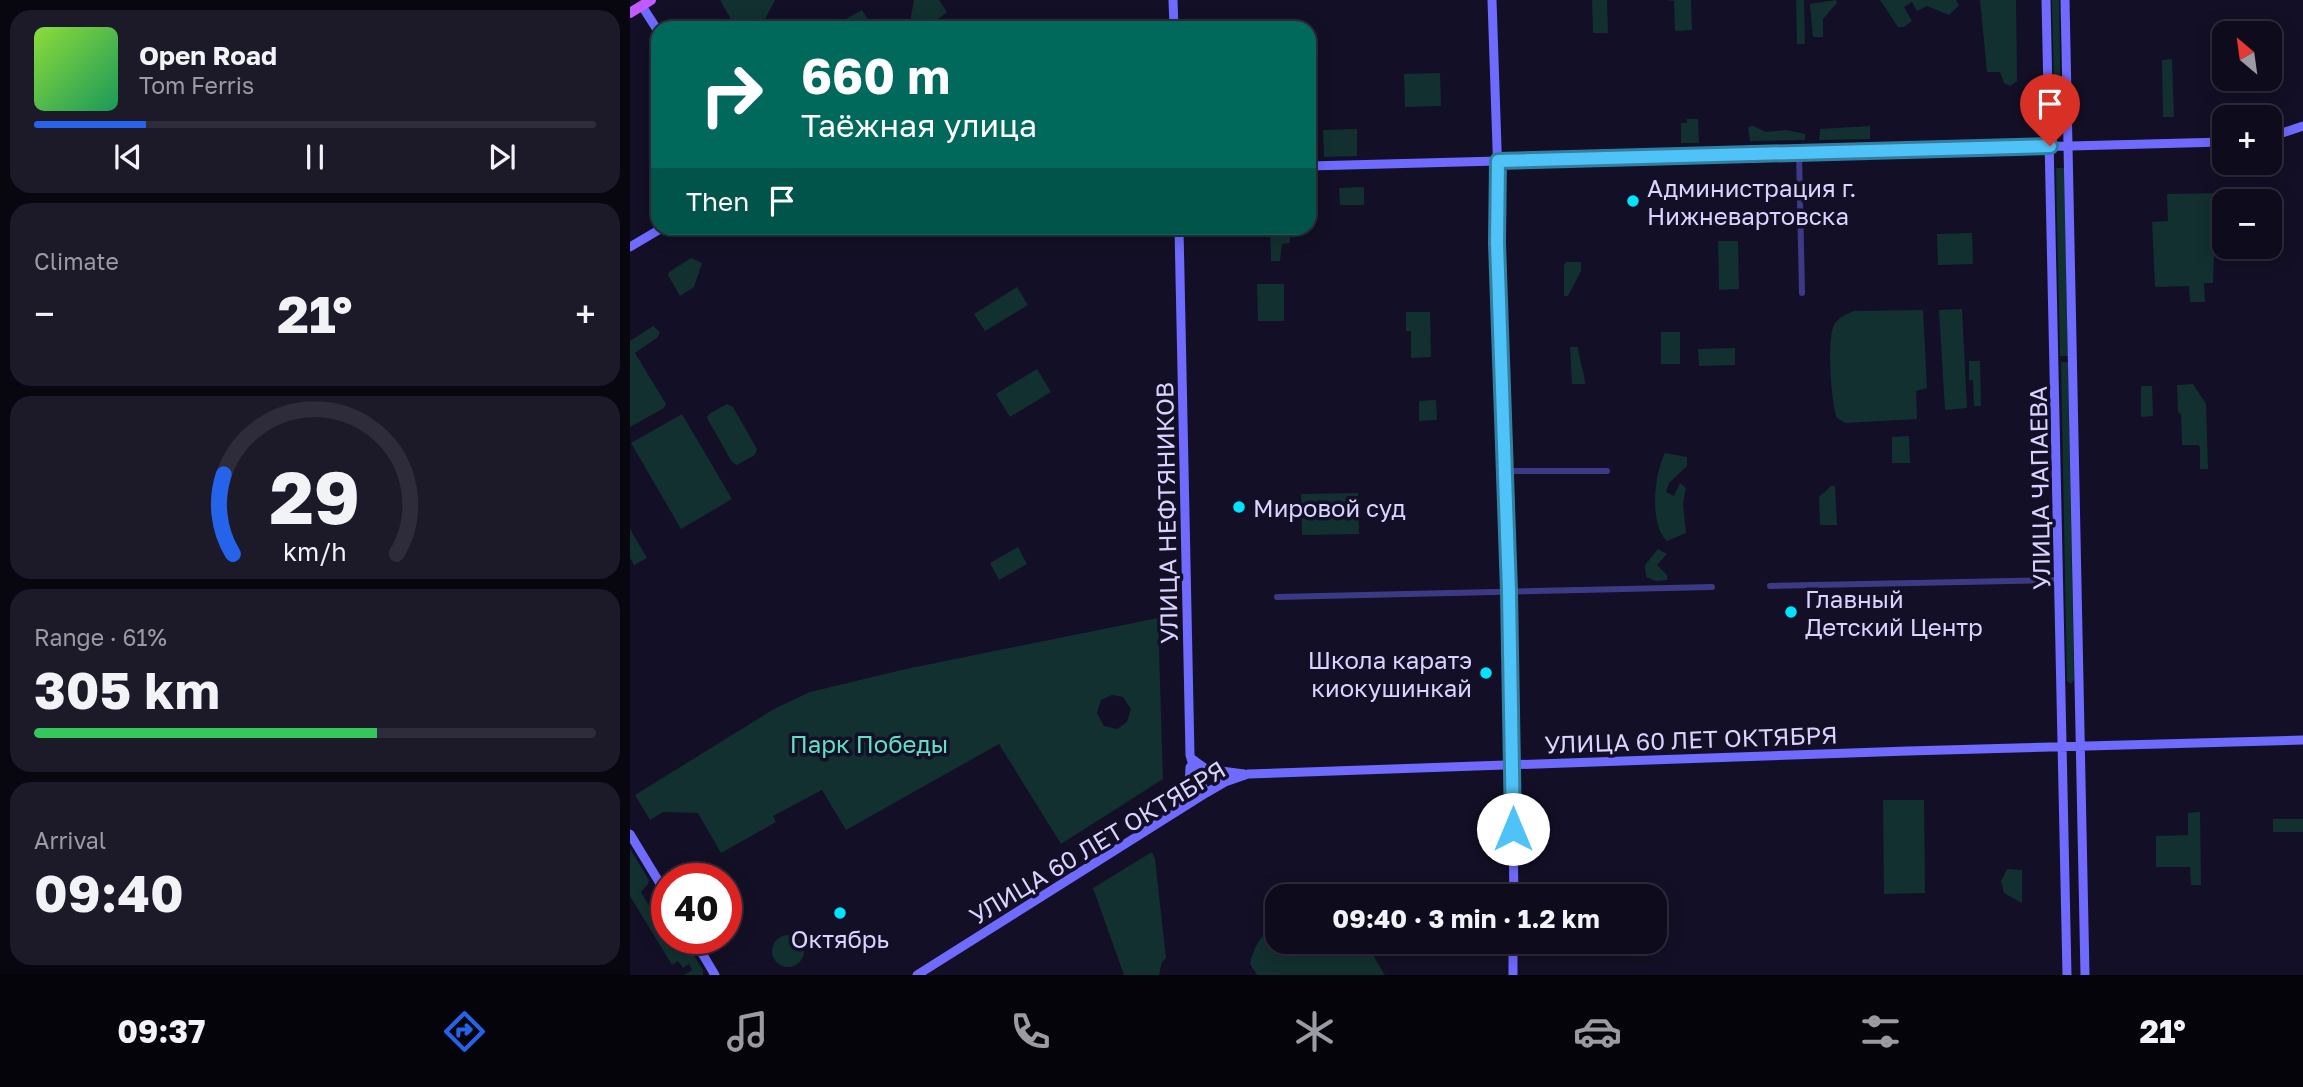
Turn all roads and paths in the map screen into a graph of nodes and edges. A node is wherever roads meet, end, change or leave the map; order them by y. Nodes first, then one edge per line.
1 (1173, 0) edge
2 (1492, 0) edge
3 (2046, 0) edge
4 (2064, 0) edge
5 (643, 1) edge
6 (630, 13) edge
7 (653, 21) edge
8 (1174, 21) edge
9 (2303, 126) edge
10 (2282, 133) edge
11 (2212, 142) edge
12 (2050, 146) junction
13 (2068, 146) junction
14 (1799, 153) junction
15 (1498, 161) junction
16 (1316, 166) edge
17 (651, 235) edge
18 (1179, 235) edge
19 (630, 247) edge
20 (1802, 293) dead end
21 (1504, 471) junction
22 (1607, 471) dead end
23 (2060, 580) junction
24 (1770, 586) dead end
25 (1712, 587) dead end
26 (1509, 591) junction
27 (1277, 597) dead end
28 (2061, 683) junction
29 (2078, 683) junction
30 (2303, 740) edge
31 (2079, 746) junction
32 (2062, 747) junction
33 (1190, 755) junction
34 (1513, 764) junction
35 (1248, 774) junction
36 (1206, 793) junction
37 (1177, 813) junction
38 (630, 834) edge
39 (651, 869) edge
40 (1514, 884) edge
41 (2082, 896) junction
42 (2066, 897) junction
43 (703, 954) edge
44 (1513, 954) edge
45 (715, 975) edge
46 (917, 975) edge
47 (1513, 975) edge
48 (2067, 975) edge
49 (2085, 975) edge

1 - 8 main road
2 - 15 main road
3 - 12 main road, УЛИЦА ЧАПАЕВА
4 - 13 main road, УЛИЦА ЧАПАЕВА
5 - 6 main road
5 - 7 main road
9 - 10 main road
11 - 13 main road
12 - 13 main road
12 - 14 main road
12 - 23 main road, УЛИЦА ЧАПАЕВА
13 - 29 main road, УЛИЦА ЧАПАЕВА
14 - 15 main road
14 - 20 street
15 - 16 main road
15 - 21 main road
17 - 19 main road
18 - 33 main road, УЛИЦА НЕФТЯНИКОВ
21 - 22 street
21 - 26 main road
23 - 24 street
23 - 28 main road, УЛИЦА ЧАПАЕВА
25 - 26 street
26 - 27 street
26 - 34 main road
28 - 29 main road
28 - 32 main road, УЛИЦА ЧАПАЕВА
29 - 31 main road, УЛИЦА ЧАПАЕВА
30 - 31 main road
31 - 32 main road, УЛИЦА 60 ЛЕТ ОКТЯБРЯ
31 - 41 main road, УЛИЦА ЧАПАЕВА
32 - 34 main road, УЛИЦА 60 ЛЕТ ОКТЯБРЯ
32 - 42 main road, УЛИЦА ЧАПАЕВА
33 - 35 main road
33 - 36 main road, УЛИЦА НЕФТЯНИКОВ
33 - 37 main road
34 - 35 main road, УЛИЦА 60 ЛЕТ ОКТЯБРЯ
34 - 40 main road
35 - 36 main road, УЛИЦА 60 ЛЕТ ОКТЯБРЯ
36 - 37 main road, УЛИЦА 60 ЛЕТ ОКТЯБРЯ
37 - 46 main road, УЛИЦА 60 ЛЕТ ОКТЯБРЯ
38 - 39 main road
41 - 42 main road
41 - 49 main road, УЛИЦА ЧАПАЕВА
42 - 48 main road, УЛИЦА ЧАПАЕВА
43 - 45 main road
44 - 47 main road

